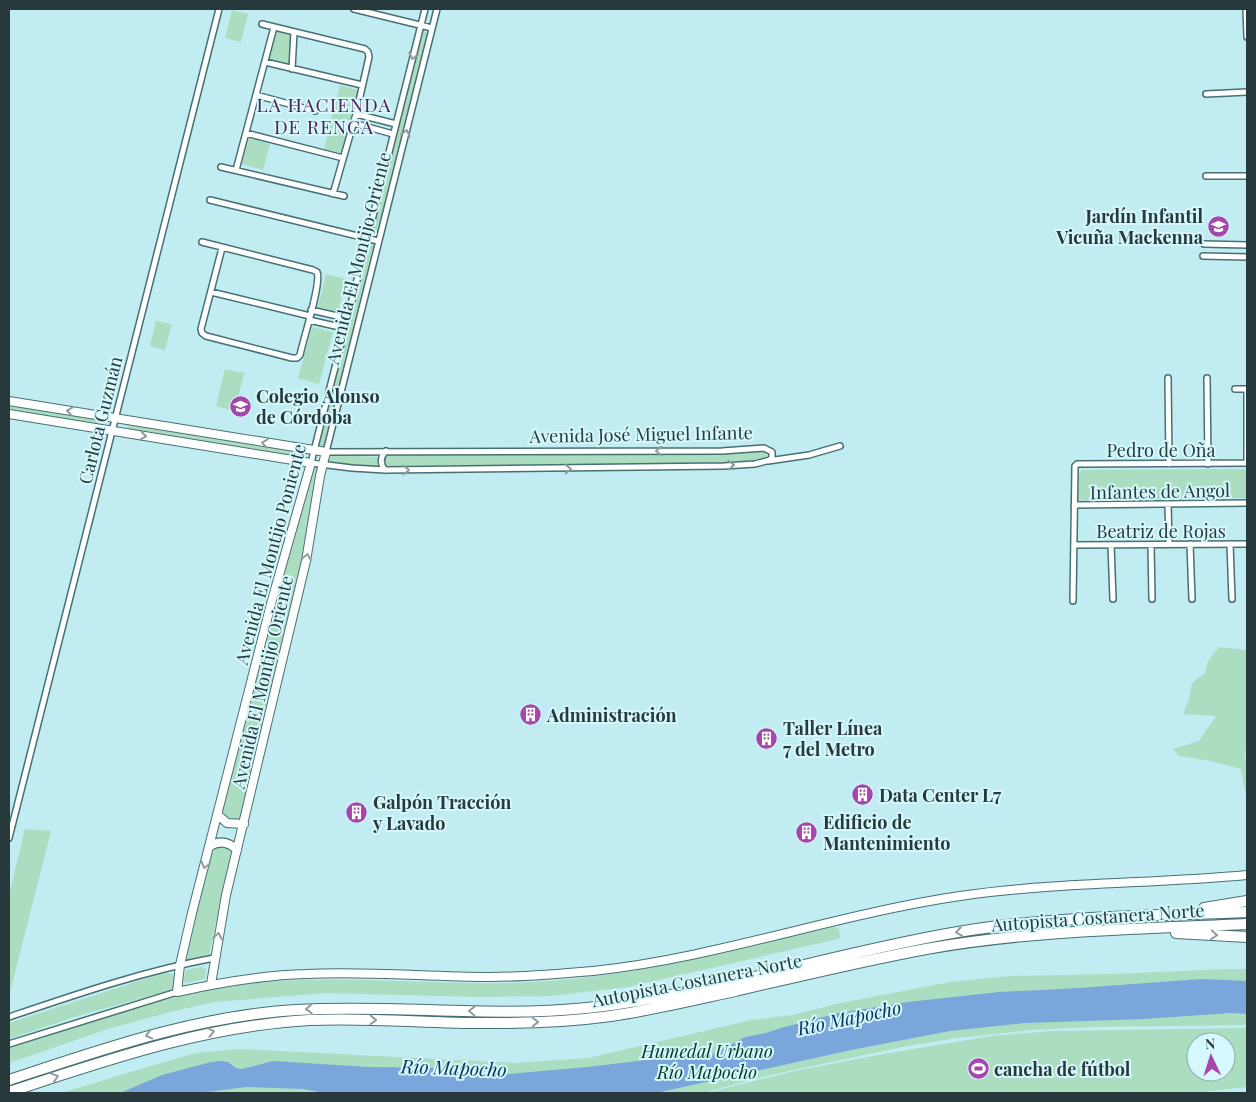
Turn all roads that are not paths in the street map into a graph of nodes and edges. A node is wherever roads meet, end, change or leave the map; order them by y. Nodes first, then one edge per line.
1 (218, 9) edge
2 (354, 9) edge
3 (425, 9) edge
4 (437, 9) edge
5 (1246, 9) edge
6 (262, 24) dead end
7 (420, 25) junction
8 (274, 27) junction
9 (432, 28) junction
10 (294, 32) junction
11 (1247, 37) edge
12 (265, 62) junction
13 (292, 69) junction
14 (362, 85) junction
15 (1247, 92) edge
16 (1206, 94) dead end
17 (256, 96) junction
18 (315, 111) dead end
19 (356, 114) junction
20 (353, 123) junction
21 (396, 124) junction
22 (246, 133) junction
23 (393, 134) junction
24 (343, 158) junction
25 (221, 167) dead end
26 (236, 170) junction
27 (1206, 176) dead end
28 (1247, 176) edge
29 (333, 194) junction
30 (344, 196) dead end
31 (210, 200) dead end
32 (366, 238) junction
33 (202, 242) dead end
34 (378, 242) junction
35 (1204, 244) dead end
36 (1247, 245) edge
37 (222, 248) junction
38 (1204, 256) dead end
39 (1247, 257) edge
40 (211, 292) junction
41 (310, 315) junction
42 (346, 318) junction
43 (344, 328) junction
44 (1168, 378) dead end
45 (1207, 378) dead end
46 (1234, 389) dead end
47 (1247, 389) edge
48 (9, 401) edge
49 (9, 414) edge
50 (115, 418) junction
51 (112, 430) junction
52 (840, 446) dead end
53 (313, 450) junction
54 (386, 451) junction
55 (326, 452) junction
56 (768, 461) junction
57 (311, 463) junction
58 (1247, 463) edge
59 (1169, 464) junction
60 (1208, 464) junction
61 (322, 465) junction
62 (385, 470) junction
63 (1168, 504) junction
64 (1247, 504) edge
65 (1074, 505) junction
66 (1151, 544) junction
67 (1169, 544) junction
68 (1190, 544) junction
69 (1230, 544) junction
70 (1247, 544) edge
71 (1074, 545) junction
72 (1112, 545) junction
73 (1113, 599) dead end
74 (1152, 599) dead end
75 (1192, 599) dead end
76 (1232, 599) dead end
77 (1073, 601) dead end
78 (12, 815) edge
79 (218, 815) junction
80 (244, 824) junction
81 (9, 834) edge
82 (210, 846) junction
83 (237, 850) junction
84 (1247, 874) edge
85 (1247, 901) edge
86 (1247, 912) edge
87 (1138, 917) junction
88 (1247, 924) edge
89 (1130, 928) junction
90 (1247, 937) edge
91 (214, 958) junction
92 (180, 965) junction
93 (211, 984) junction
94 (177, 992) junction
95 (9, 1017) edge
96 (9, 1044) edge
97 (9, 1080) edge
98 (9, 1092) edge

1 - 50 street, Carlota Guzmán
2 - 7 street
3 - 7 street, Avenida El Montijo Poniente
4 - 9 street, Avenida El Montijo Oriente
5 - 11 street
6 - 8 street
7 - 9 street
7 -> 21 street, Avenida El Montijo Poniente
8 - 10 street
8 - 12 street
34 -> 9 street, Avenida El Montijo Oriente
10 - 13 street
10 - 14 street
12 - 13 street
12 - 17 street
13 - 14 street
14 - 19 street
15 - 16 street
17 - 18 street
17 - 22 street
19 - 20 street
19 - 21 street
20 - 23 street
20 - 24 street
21 - 23 street, Avenida El Montijo Poniente
22 - 24 street
22 - 26 street
23 - 32 street, Avenida El Montijo Poniente
24 - 29 street
25 - 26 street
26 - 29 street
27 - 28 street
29 - 30 street
31 - 32 street
32 - 34 street
32 - 42 street, Avenida El Montijo Poniente
33 - 37 street
34 - 55 street, Avenida El Montijo Oriente
35 - 36 street
36 - 39 street
37 - 40 street
37 - 41 street
38 - 39 street
40 - 41 street
40 - 41 street
41 - 42 street
41 - 43 street
42 - 43 street, Avenida El Montijo Poniente
43 - 53 street, Avenida El Montijo Poniente
44 - 59 street
45 - 60 street
46 - 47 street
47 - 58 street
50 -> 48 street, Avenida José Miguel Infante
49 - 51 street, Avenida José Miguel Infante
50 - 51 street, Carlota Guzmán
53 -> 50 street, Avenida José Miguel Infante
51 -> 57 street, Avenida José Miguel Infante
51 - 78 street, Carlota Guzmán
52 - 56 street
53 - 55 street, Avenida José Miguel Infante
53 - 57 street, Avenida El Montijo Poniente
54 - 55 street, Avenida José Miguel Infante
56 -> 54 street, Avenida José Miguel Infante
54 - 62 street
55 - 61 street, Avenida El Montijo Oriente
62 -> 56 street, Avenida José Miguel Infante
57 - 61 street, Avenida José Miguel Infante
57 - 79 street, Avenida El Montijo Poniente
58 - 60 street, Pedro de Oña
59 - 60 street, Pedro de Oña
59 - 65 street, Pedro de Oña
61 - 62 street, Avenida José Miguel Infante
80 -> 61 street, Avenida El Montijo Oriente
63 - 64 street, Infantes de Angol
63 - 65 street, Infantes de Angol
63 - 67 street
65 - 71 street
66 - 67 street, Beatriz de Rojas
66 - 72 street, Beatriz de Rojas
66 - 74 street
67 - 68 street, Beatriz de Rojas
68 - 69 street, Beatriz de Rojas
68 - 75 street
69 - 70 street, Beatriz de Rojas
69 - 76 street
71 - 72 street, Beatriz de Rojas
71 - 77 street
72 - 73 street
78 - 81 street, Carlota Guzmán
79 - 80 street
79 - 82 street, Avenida El Montijo Poniente
80 - 83 street, Avenida El Montijo Oriente
82 - 83 street
82 -> 92 street, Avenida El Montijo Poniente
91 -> 83 street, Avenida El Montijo Oriente
84 - 93 street
85 - 87 highway
86 - 87 highway, Autopista Costanera Norte
87 -> 97 highway, Autopista Costanera Norte
88 - 89 highway, Autopista Costanera Norte
89 -> 90 highway
98 -> 89 highway, Autopista Costanera Norte
91 - 92 street
91 - 93 street, Avenida El Montijo Oriente
92 - 94 street, Avenida El Montijo Poniente
92 - 95 street
93 - 94 street
94 - 96 street

